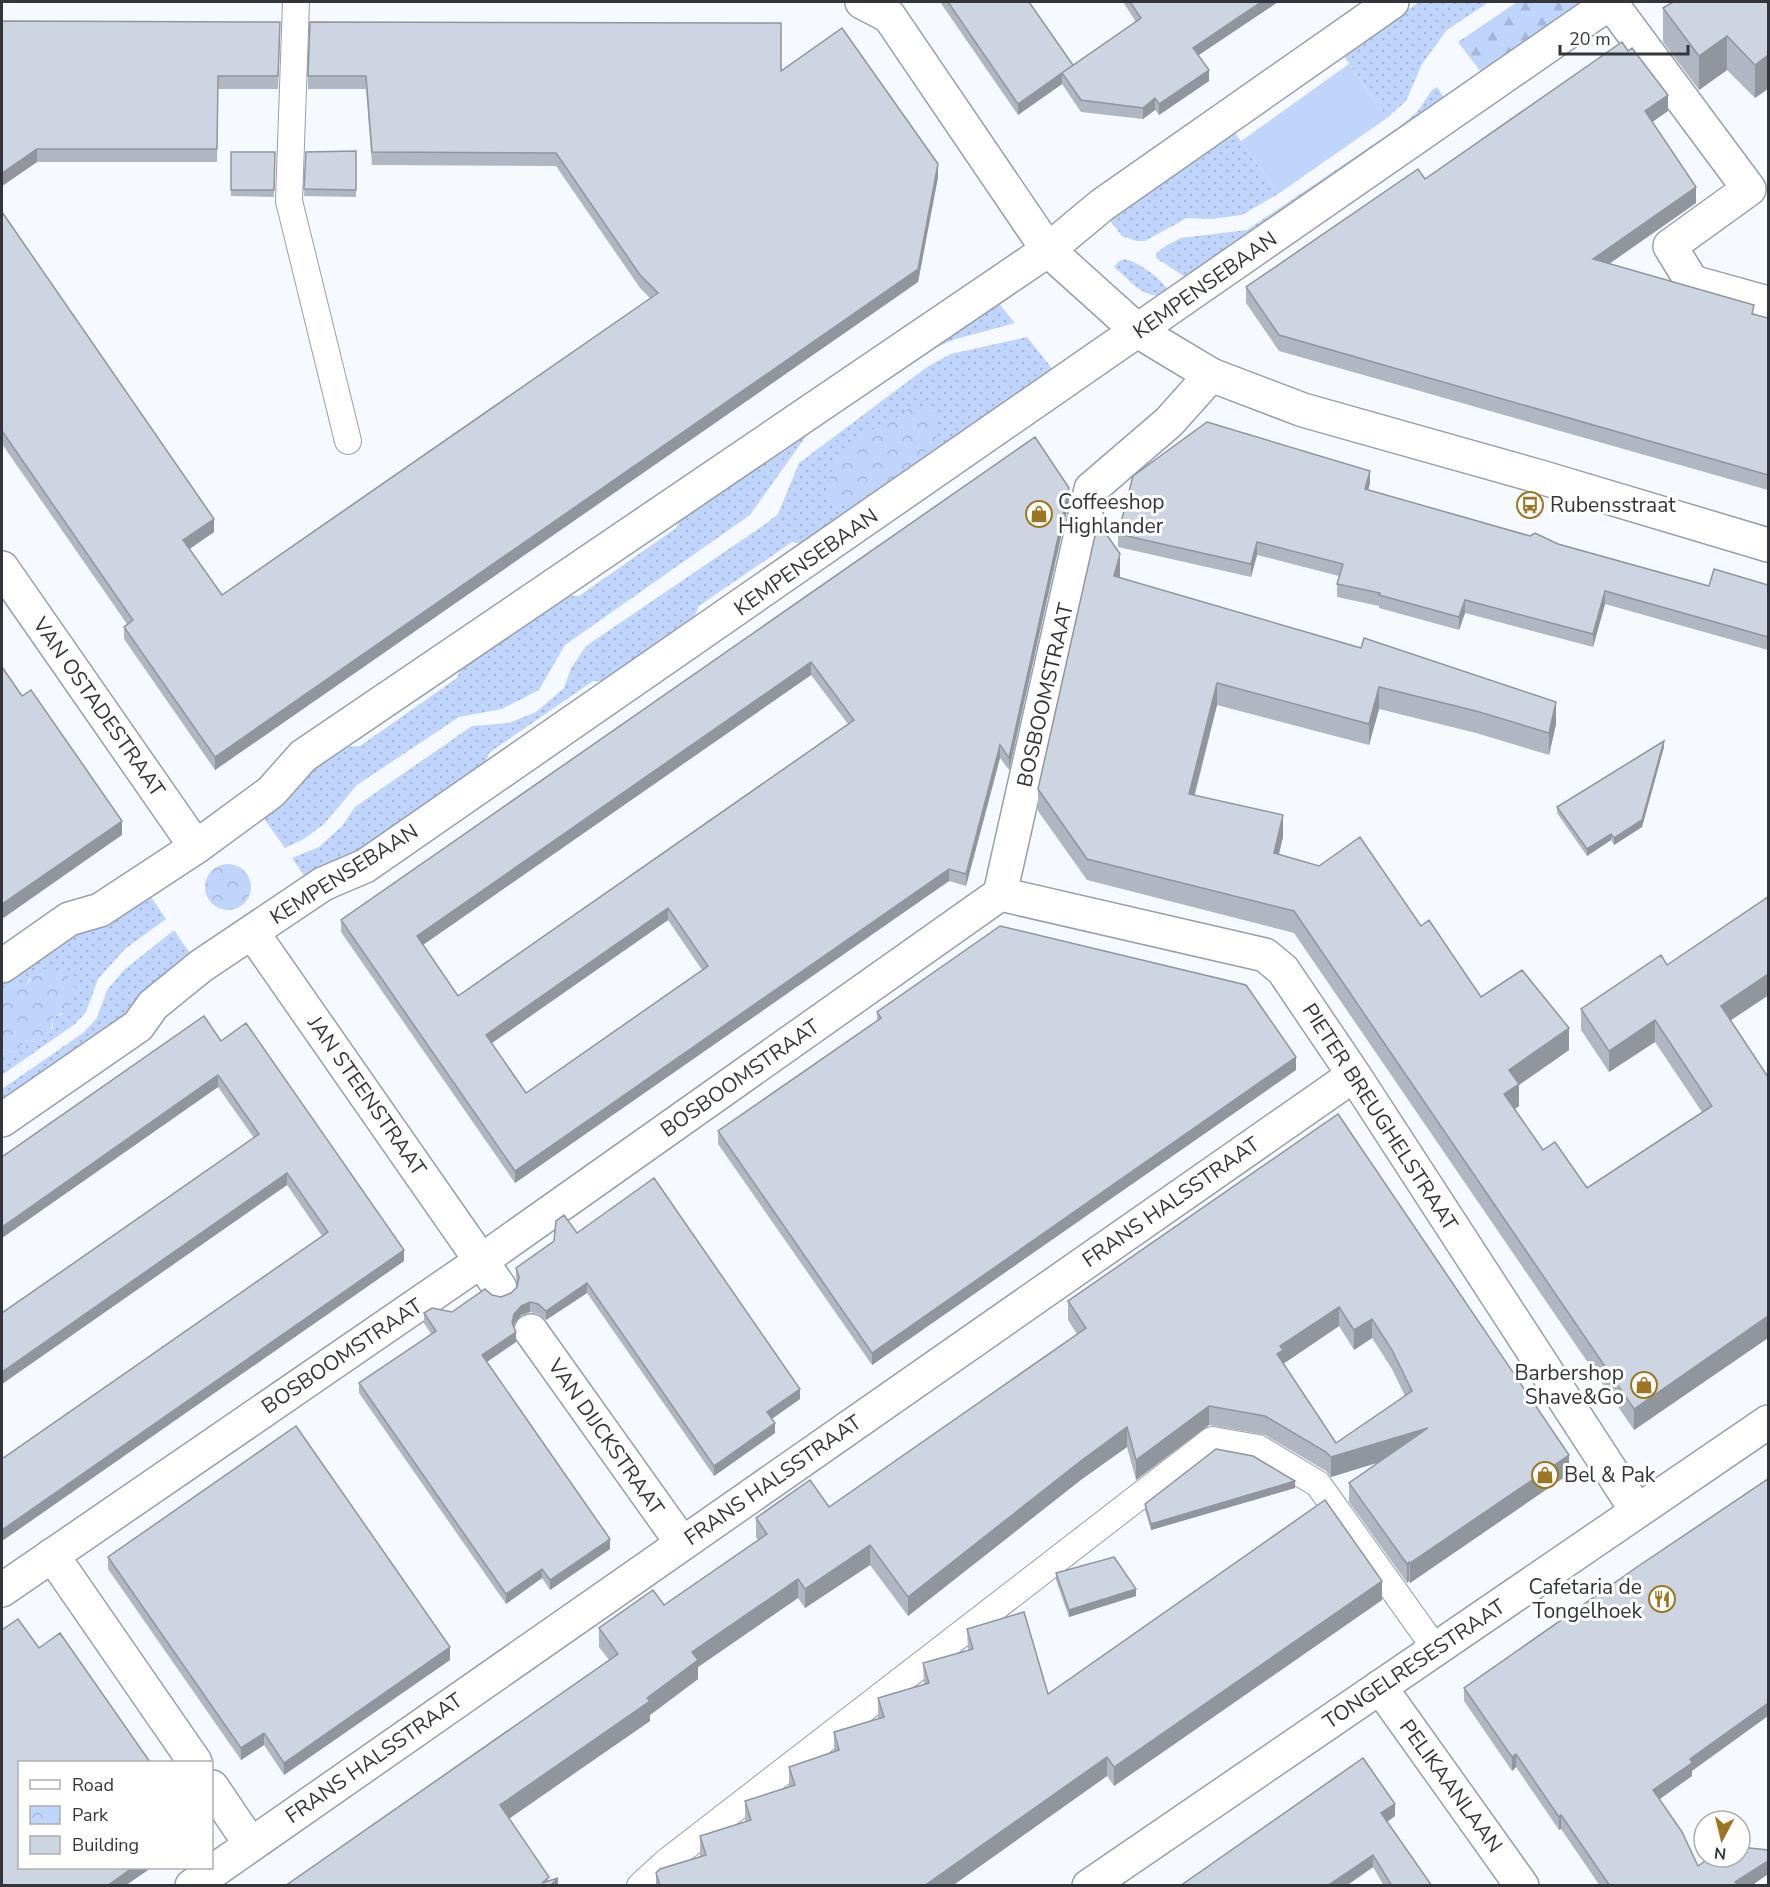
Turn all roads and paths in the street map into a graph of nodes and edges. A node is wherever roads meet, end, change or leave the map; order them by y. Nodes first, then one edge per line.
1 (296, 2) edge
2 (862, 2) edge
3 (1392, 2) edge
4 (1610, 2) edge
5 (1355, 12) edge
6 (1759, 192) edge
7 (1048, 250) junction
8 (1768, 303) edge
9 (1138, 331) junction
10 (1211, 375) junction
11 (348, 441) dead end
12 (1768, 545) edge
13 (2, 568) edge
14 (196, 847) junction
15 (1000, 894) junction
16 (252, 932) junction
17 (2, 966) edge
18 (1354, 1075) junction
19 (2, 1119) edge
20 (481, 1261) junction
21 (500, 1288) dead end
22 (531, 1331) dead end
23 (1768, 1422) edge
24 (1638, 1511) junction
25 (682, 1543) junction
26 (52, 1555) junction
27 (2, 1590) edge
28 (1435, 1648) junction
29 (1380, 1687) junction
30 (194, 1761) edge
31 (213, 1788) edge
32 (251, 1845) junction
33 (192, 1886) edge
34 (640, 1886) edge
35 (1089, 1886) edge
36 (1522, 1886) edge

1 - 11 lane
2 - 7 street
3 - 5 street
4 - 6 street
4 - 9 street, KEMPENSEBAAN
5 - 7 street
6 - 8 street
7 - 9 street
7 - 14 street
9 - 10 street
9 - 16 street, KEMPENSEBAAN
10 - 12 street
10 - 15 street, BOSBOOMSTRAAT
13 - 14 street, VAN OSTADESTRAAT
14 - 17 street
15 - 18 street, PIETER BREUGHELSTRAAT
15 - 20 street, BOSBOOMSTRAAT
16 - 19 street, KEMPENSEBAAN
16 - 20 street, JAN STEENSTRAAT
18 - 24 street, PIETER BREUGHELSTRAAT
18 - 25 street, FRANS HALSSTRAAT
20 - 21 street
20 - 26 street, BOSBOOMSTRAAT
22 - 25 street, VAN DIJCKSTRAAT
23 - 24 street, TONGELRESESTRAAT
24 - 28 street, TONGELRESESTRAAT
25 - 32 street, FRANS HALSSTRAAT
26 - 27 street, BOSBOOMSTRAAT
26 - 30 street
28 - 29 street, TONGELRESESTRAAT
28 - 34 lane
29 - 35 street, TONGELRESESTRAAT
29 - 36 street, PELIKAANLAAN
31 - 32 street
32 - 33 street, FRANS HALSSTRAAT

